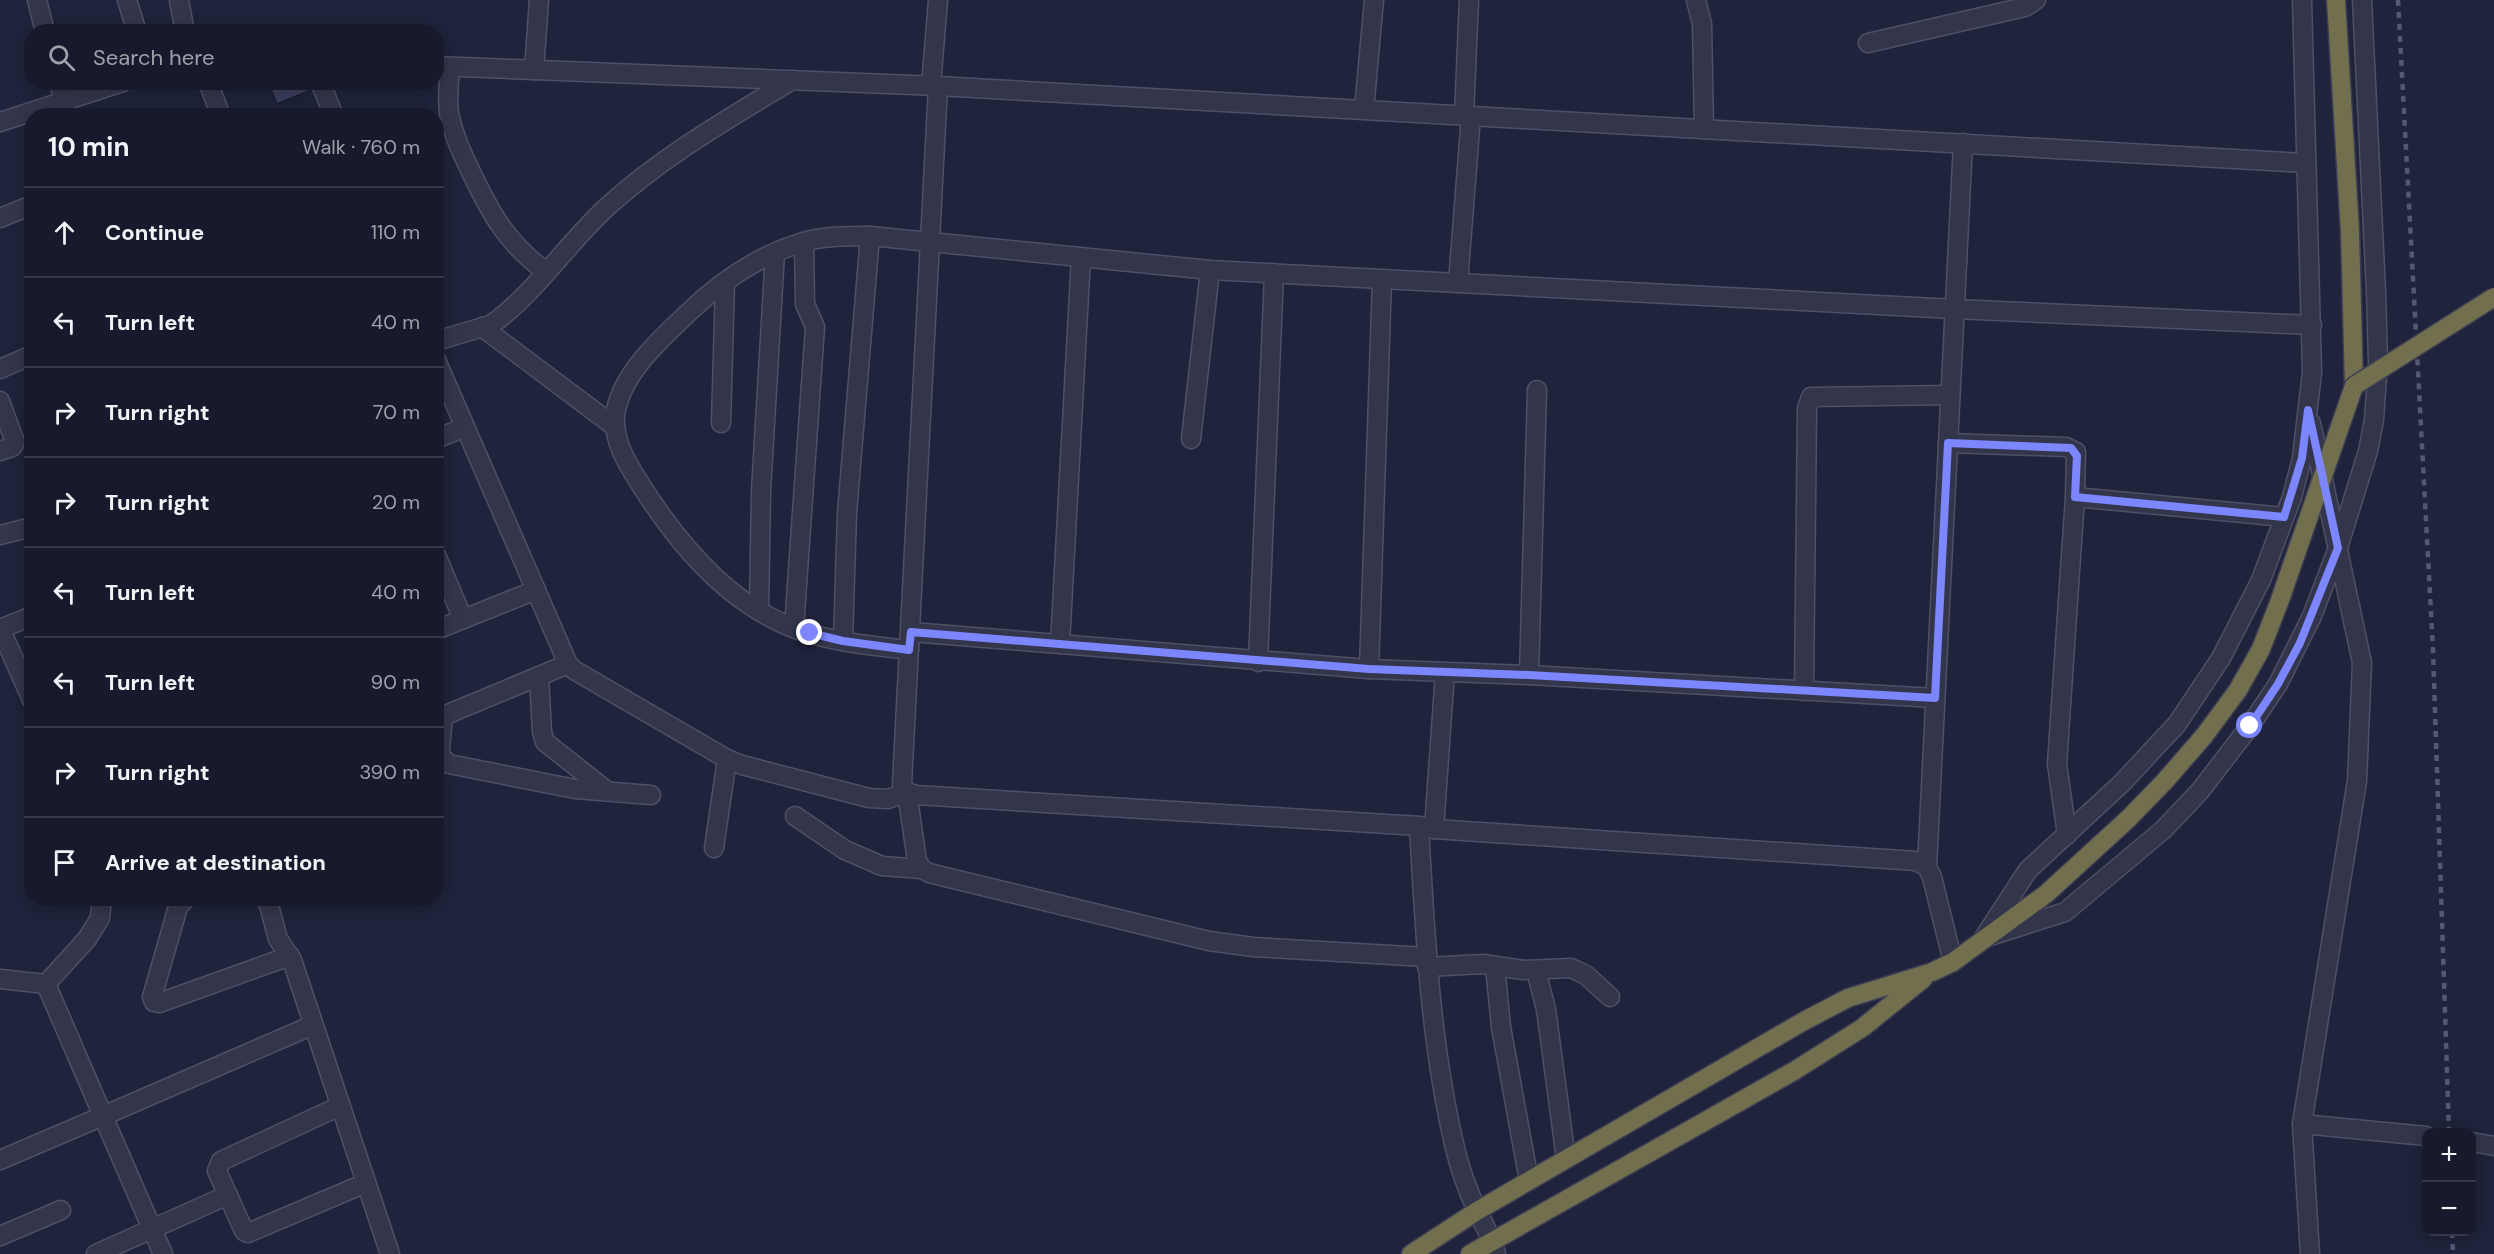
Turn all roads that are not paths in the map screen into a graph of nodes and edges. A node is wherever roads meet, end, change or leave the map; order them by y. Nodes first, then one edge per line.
1 (36, 0) edge
2 (127, 0) edge
3 (179, 0) edge
4 (539, 0) edge
5 (938, 0) edge
6 (1374, 0) edge
7 (1469, 0) edge
8 (1696, 0) edge
9 (2036, 0) edge
10 (2302, 0) edge
11 (2336, 0) edge
12 (2362, 0) edge
13 (43, 24) edge
14 (134, 24) edge
15 (184, 24) edge
16 (1868, 43) dead end
17 (444, 67) edge
18 (534, 70) junction
19 (444, 73) edge
20 (792, 80) junction
21 (934, 86) junction
22 (61, 90) edge
23 (98, 90) edge
24 (211, 90) edge
25 (323, 90) edge
26 (64, 101) junction
27 (43, 108) edge
28 (218, 108) edge
29 (331, 108) edge
30 (1364, 110) junction
31 (24, 114) edge
32 (1467, 116) junction
33 (0, 122) edge
34 (1704, 129) junction
35 (1962, 143) junction
36 (2305, 163) junction
37 (24, 208) edge
38 (0, 218) edge
39 (870, 236) junction
40 (804, 242) junction
41 (930, 242) junction
42 (775, 253) junction
43 (1081, 257) junction
44 (1210, 270) junction
45 (546, 272) junction
46 (1274, 273) junction
47 (1382, 279) junction
48 (1458, 283) junction
49 (725, 284) junction
50 (2494, 297) edge
51 (1954, 309) junction
52 (2312, 325) junction
53 (482, 327) junction
54 (444, 339) edge
55 (24, 358) edge
56 (0, 369) edge
57 (444, 378) edge
58 (2354, 386) junction
59 (1537, 390) dead end
60 (1950, 395) junction
61 (0, 401) edge
62 (2308, 410) junction
63 (721, 423) dead end
64 (614, 426) junction
65 (465, 427) junction
66 (444, 436) edge
67 (1191, 439) dead end
68 (1948, 443) junction
69 (0, 451) edge
70 (2075, 497) junction
71 (2284, 517) junction
72 (24, 529) edge
73 (0, 535) edge
74 (2338, 548) junction
75 (444, 574) edge
76 (536, 590) junction
77 (759, 611) junction
78 (24, 619) edge
79 (463, 619) junction
80 (444, 627) edge
81 (1, 628) edge
82 (794, 628) junction
83 (843, 641) junction
84 (910, 641) junction
85 (1060, 644) junction
86 (1258, 662) junction
87 (568, 664) junction
88 (1369, 669) junction
89 (1446, 672) junction
90 (1529, 675) junction
91 (539, 676) junction
92 (24, 680) edge
93 (1804, 691) junction
94 (1935, 698) junction
95 (444, 715) edge
96 (727, 759) junction
97 (444, 760) edge
98 (607, 791) junction
99 (907, 792) junction
100 (651, 795) dead end
101 (795, 816) dead end
102 (1427, 827) junction
103 (2067, 835) junction
104 (714, 848) dead end
105 (1927, 867) junction
106 (922, 869) junction
107 (101, 906) edge
108 (179, 906) edge
109 (269, 906) edge
110 (1983, 939) junction
111 (290, 956) junction
112 (1427, 962) junction
113 (1953, 962) junction
114 (1495, 966) junction
115 (1536, 970) junction
116 (1932, 972) junction
117 (0, 979) edge
118 (46, 984) junction
119 (1610, 998) dead end
120 (313, 1025) junction
121 (340, 1106) junction
122 (103, 1116) junction
123 (2302, 1124) junction
124 (2422, 1136) edge
125 (2476, 1143) edge
126 (2494, 1146) edge
127 (1566, 1159) junction
128 (0, 1161) edge
129 (1529, 1181) junction
130 (366, 1183) junction
131 (228, 1195) junction
132 (60, 1210) dead end
133 (1477, 1211) junction
134 (153, 1230) junction
135 (0, 1236) edge
136 (1495, 1247) edge
137 (96, 1254) edge
138 (163, 1254) edge
139 (390, 1254) edge
140 (1411, 1254) edge
141 (1470, 1254) edge
142 (2310, 1254) edge

1 - 13 street
2 - 14 street
3 - 15 street
4 - 18 street
5 - 21 street
6 - 30 street
7 - 32 street
8 - 34 street
9 - 16 street
10 - 36 street
11 - 58 highway
12 - 74 street
17 - 18 street
18 - 20 street
19 - 45 street
20 - 21 street
20 - 45 street
21 - 30 street
21 - 41 street
22 - 26 street
23 - 26 street
24 - 28 street
25 - 29 street
26 - 27 street
30 - 32 street
31 - 33 street
32 - 34 street
32 - 48 street
34 - 35 street
35 - 36 street
35 - 51 street
36 - 52 street
37 - 38 street
39 - 40 street
39 - 41 street
39 - 83 street
40 - 42 street
40 - 82 street
41 - 43 street
41 - 84 street
42 - 49 street
42 - 77 street
43 - 44 street
43 - 85 street
44 - 46 street
44 - 67 street
45 - 53 street
46 - 47 street
46 - 86 street
47 - 48 street
47 - 88 street
48 - 51 street
49 - 63 street
49 - 64 street
50 - 58 highway, bridge
51 - 52 street
51 - 60 street
52 - 62 street
53 - 54 street
53 - 64 street
55 - 56 street
57 - 65 street
58 - 110 highway, bridge
59 - 90 street
60 - 68 street
60 - 93 street
61 - 69 street
62 - 71 street
62 - 74 street
64 - 77 street
65 - 66 street
65 - 76 street
68 - 70 street
68 - 94 street
70 - 71 street
70 - 103 street
71 - 103 street
72 - 73 street
74 - 110 street
74 - 123 street
75 - 79 street
76 - 79 street
76 - 87 street
77 - 82 street
78 - 81 street
79 - 80 street
81 - 92 street
82 - 83 street
83 - 84 street
84 - 85 street
84 - 99 street
85 - 86 street
86 - 88 street
87 - 91 street
87 - 96 street
88 - 89 street
89 - 90 street
89 - 102 street
90 - 93 street
91 - 95 street
91 - 98 street
93 - 94 street
94 - 105 street
96 - 99 street
96 - 104 street
97 - 98 street
98 - 100 street
99 - 102 street
99 - 106 street
101 - 106 street
102 - 105 street
102 - 112 street
103 - 110 street
105 - 113 street
106 - 112 street
107 - 118 street
108 - 111 street
109 - 111 street
110 - 113 highway
111 - 120 street
112 - 114 street
112 - 133 street
113 - 116 highway
114 - 115 street
114 - 129 street
115 - 119 street
115 - 127 street
116 - 127 highway
116 - 136 highway
117 - 118 street
118 - 122 street
120 - 121 street
120 - 122 street
121 - 130 street
121 - 131 street
122 - 128 street
122 - 134 street
123 - 124 street
123 - 142 street
125 - 126 street
127 - 129 highway
129 - 133 highway
130 - 131 street
130 - 139 street
131 - 134 street
132 - 135 street
133 - 136 street
133 - 140 highway
134 - 137 street
134 - 138 street
136 - 141 highway

